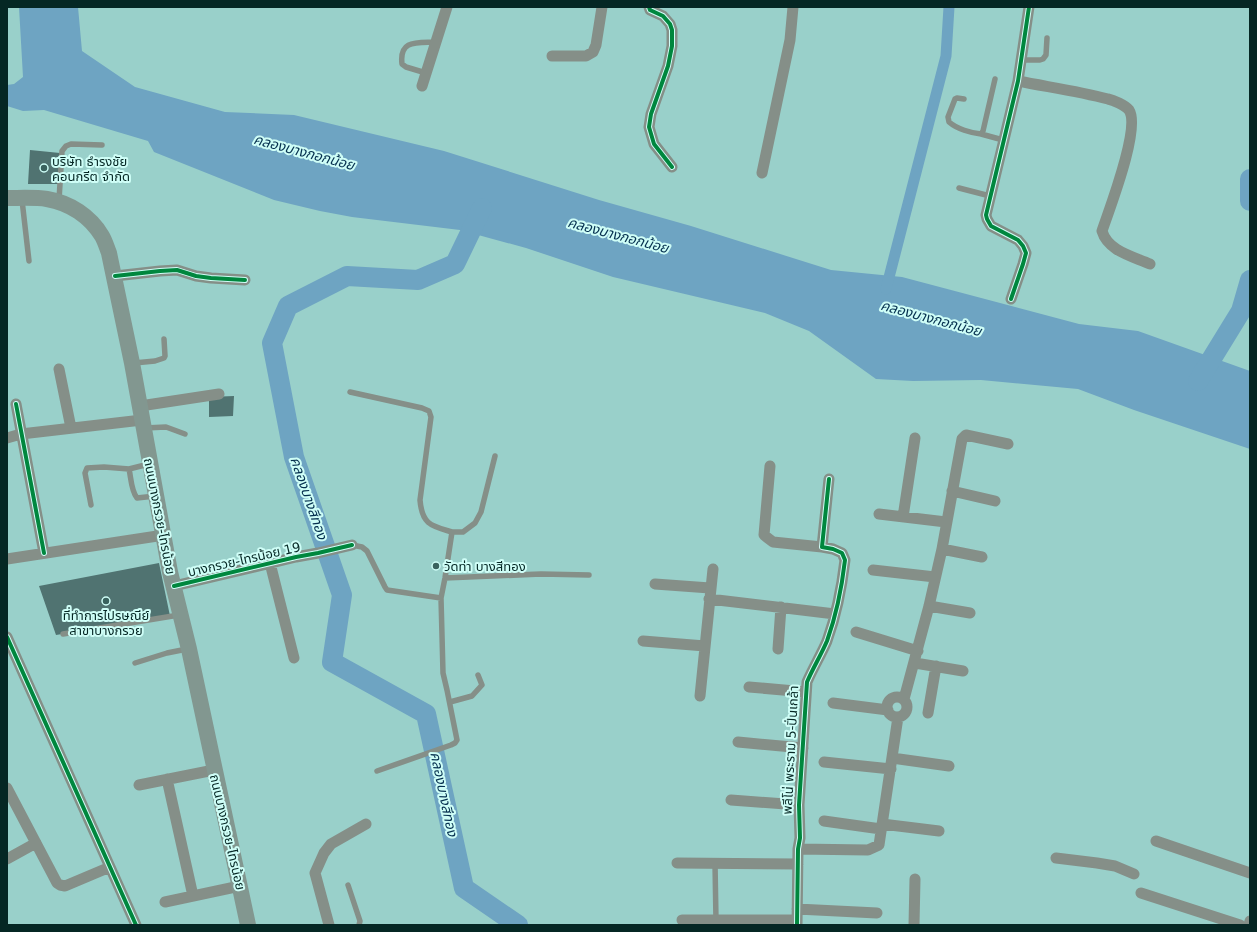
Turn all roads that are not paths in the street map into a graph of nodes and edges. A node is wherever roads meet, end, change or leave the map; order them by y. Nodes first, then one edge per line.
1 (448, 7) edge
2 (602, 7) edge
3 (649, 7) edge
4 (793, 7) edge
5 (1029, 7) edge
6 (1046, 38) dead end
7 (437, 42) junction
8 (552, 56) dead end
9 (1020, 60) junction
10 (426, 73) junction
11 (994, 79) dead end
12 (1018, 81) junction
13 (422, 86) dead end
14 (964, 99) dead end
15 (982, 134) junction
16 (1004, 140) junction
17 (102, 145) dead end
18 (672, 167) dead end
19 (762, 173) dead end
20 (959, 188) dead end
21 (990, 196) junction
22 (14, 198) edge
23 (59, 202) junction
24 (29, 261) dead end
25 (1150, 264) dead end
26 (115, 276) junction
27 (245, 280) dead end
28 (1011, 299) dead end
29 (164, 339) dead end
30 (132, 364) junction
31 (59, 369) dead end
32 (350, 392) dead end
33 (219, 394) dead end
34 (16, 404) dead end
35 (142, 418) junction
36 (71, 428) junction
37 (21, 434) junction
38 (185, 434) dead end
39 (7, 438) edge
40 (915, 438) dead end
41 (1008, 444) dead end
42 (495, 456) dead end
43 (150, 464) junction
44 (770, 466) dead end
45 (129, 469) junction
46 (829, 479) dead end
47 (952, 491) junction
48 (156, 496) junction
49 (995, 501) dead end
50 (91, 505) dead end
51 (879, 514) dead end
52 (903, 517) junction
53 (946, 522) junction
54 (452, 532) junction
55 (164, 535) junction
56 (347, 546) joint
57 (822, 547) junction
58 (942, 549) junction
59 (44, 554) junction
60 (982, 558) dead end
61 (7, 559) edge
62 (270, 563) junction
63 (712, 569) dead end
64 (873, 570) dead end
65 (589, 575) dead end
66 (445, 578) junction
67 (935, 578) junction
68 (655, 584) dead end
69 (174, 586) junction
70 (710, 594) junction
71 (441, 598) junction
72 (930, 606) junction
73 (781, 607) junction
74 (970, 613) dead end
75 (180, 614) junction
76 (835, 614) junction
77 (856, 632) dead end
78 (63, 634) dead end
79 (7, 637) edge
80 (642, 641) dead end
81 (705, 646) junction
82 (188, 649) junction
83 (778, 649) dead end
84 (918, 651) junction
85 (294, 658) dead end
86 (135, 663) dead end
87 (915, 663) junction
88 (936, 666) junction
89 (963, 671) dead end
90 (478, 675) dead end
91 (749, 687) dead end
92 (806, 692) junction
93 (700, 696) dead end
94 (904, 699) junction
95 (450, 702) junction
96 (833, 703) dead end
97 (888, 710) junction
98 (928, 713) dead end
99 (898, 717) junction
100 (738, 742) dead end
101 (803, 748) junction
102 (892, 758) junction
103 (824, 762) dead end
104 (949, 766) dead end
105 (891, 769) junction
106 (214, 770) junction
107 (377, 772) dead end
108 (167, 779) junction
109 (139, 785) dead end
110 (7, 788) edge
111 (731, 800) dead end
112 (799, 805) junction
113 (824, 821) dead end
114 (366, 824) dead end
115 (882, 826) junction
116 (939, 831) dead end
117 (1156, 841) dead end
118 (36, 843) junction
119 (798, 849) junction
120 (1056, 858) dead end
121 (7, 859) edge
122 (678, 863) dead end
123 (715, 863) junction
124 (798, 864) junction
125 (110, 867) junction
126 (1250, 873) edge
127 (1134, 874) dead end
128 (914, 879) dead end
129 (348, 885) dead end
130 (240, 886) junction
131 (1141, 893) dead end
132 (193, 896) junction
133 (165, 902) dead end
134 (877, 913) dead end
135 (797, 918) edge
136 (682, 920) dead end
137 (1250, 921) edge
138 (716, 923) edge
139 (136, 925) edge
140 (248, 925) edge
141 (329, 925) edge
142 (359, 925) edge
143 (914, 925) edge
144 (1240, 925) edge
145 (1248, 925) edge

1 - 7 street
2 - 8 street
3 - 18 street
4 - 19 street
5 - 9 street
6 - 9 lane
7 - 10 street
7 - 10 lane
9 - 12 street
10 - 13 street
11 - 15 lane
12 - 16 street
12 - 25 street
14 - 15 lane
15 - 16 lane
16 - 21 street
17 - 23 lane
20 - 21 lane
21 - 28 street
22 - 23 main road, ถนนบางกรวย-ไทรน้อย
22 - 24 lane
23 - 26 main road, ถนนบางกรวย-ไทรน้อย
26 - 27 street
26 - 30 main road, ถนนบางกรวย-ไทรน้อย
29 - 30 lane
30 - 35 main road, ถนนบางกรวย-ไทรน้อย
31 - 36 street
32 - 54 lane
33 - 35 street
34 - 37 street
35 - 36 street
35 - 38 lane
35 - 43 main road, ถนนบางกรวย-ไทรน้อย
36 - 37 street
37 - 39 street
37 - 59 street
40 - 52 street
41 - 47 street
42 - 54 lane
43 - 45 lane
43 - 48 main road, ถนนบางกรวย-ไทรน้อย
44 - 57 street
45 - 48 lane
45 - 50 lane
46 - 57 street
47 - 49 street
47 - 53 street
48 - 55 main road, ถนนบางกรวย-ไทรน้อย
51 - 52 street
52 - 53 street
53 - 58 street
54 - 66 lane
55 - 59 street
55 - 69 main road, ถนนบางกรวย-ไทรน้อย
56 - 62 street, บางกรวย-ไทรน้อย 19
56 - 71 lane
57 - 76 street, พลีโน่ พระราม 5-ปิ่นเกล้า
58 - 60 street
58 - 67 street
59 - 61 street
62 - 69 street, บางกรวย-ไทรน้อย 19
62 - 85 street
63 - 70 street
64 - 67 street
65 - 66 lane
66 - 71 lane
67 - 72 street
68 - 70 street
69 - 75 main road, ถนนบางกรวย-ไทรน้อย
70 - 73 street
70 - 81 street
71 - 95 lane
72 - 74 street
72 - 84 street
73 - 76 street
73 - 83 street
75 - 78 lane
75 - 82 main road, ถนนบางกรวย-ไทรน้อย
76 - 92 street, พลีโน่ พระราม 5-ปิ่นเกล้า
77 - 84 street
79 - 125 street
80 - 81 street
81 - 93 street
82 - 86 lane
82 - 106 main road, ถนนบางกรวย-ไทรน้อย
84 - 87 street
87 - 88 street
87 - 94 street
88 - 89 street
88 - 98 street
90 - 95 lane
91 - 92 street
92 - 101 street, พลีโน่ พระราม 5-ปิ่นเกล้า
94 - 97 street
94 - 99 street
95 - 107 lane
96 - 97 street
97 - 99 street
99 - 102 street
100 - 101 street
101 - 112 street, พลีโน่ พระราม 5-ปิ่นเกล้า
102 - 104 street
102 - 105 street
103 - 105 street
105 - 115 street
106 - 108 street
106 - 130 main road, ถนนบางกรวย-ไทรน้อย
108 - 109 street
108 - 132 street
110 - 118 street
111 - 112 street
112 - 119 street, พลีโน่ พระราม 5-ปิ่นเกล้า
113 - 115 street
114 - 141 street
115 - 116 street
115 - 119 street
117 - 126 street
118 - 121 street
118 - 125 street
119 - 124 street, พลีโน่ พระราม 5-ปิ่นเกล้า
120 - 127 street
122 - 123 street
123 - 124 street
123 - 138 lane
124 - 135 street, พลีโน่ พระราม 5-ปิ่นเกล้า
125 - 139 street
128 - 143 street
129 - 142 lane
130 - 132 street
130 - 140 main road, ถนนบางกรวย-ไทรน้อย
131 - 144 street
132 - 133 street
134 - 135 street
135 - 138 street
136 - 138 street
137 - 145 street

